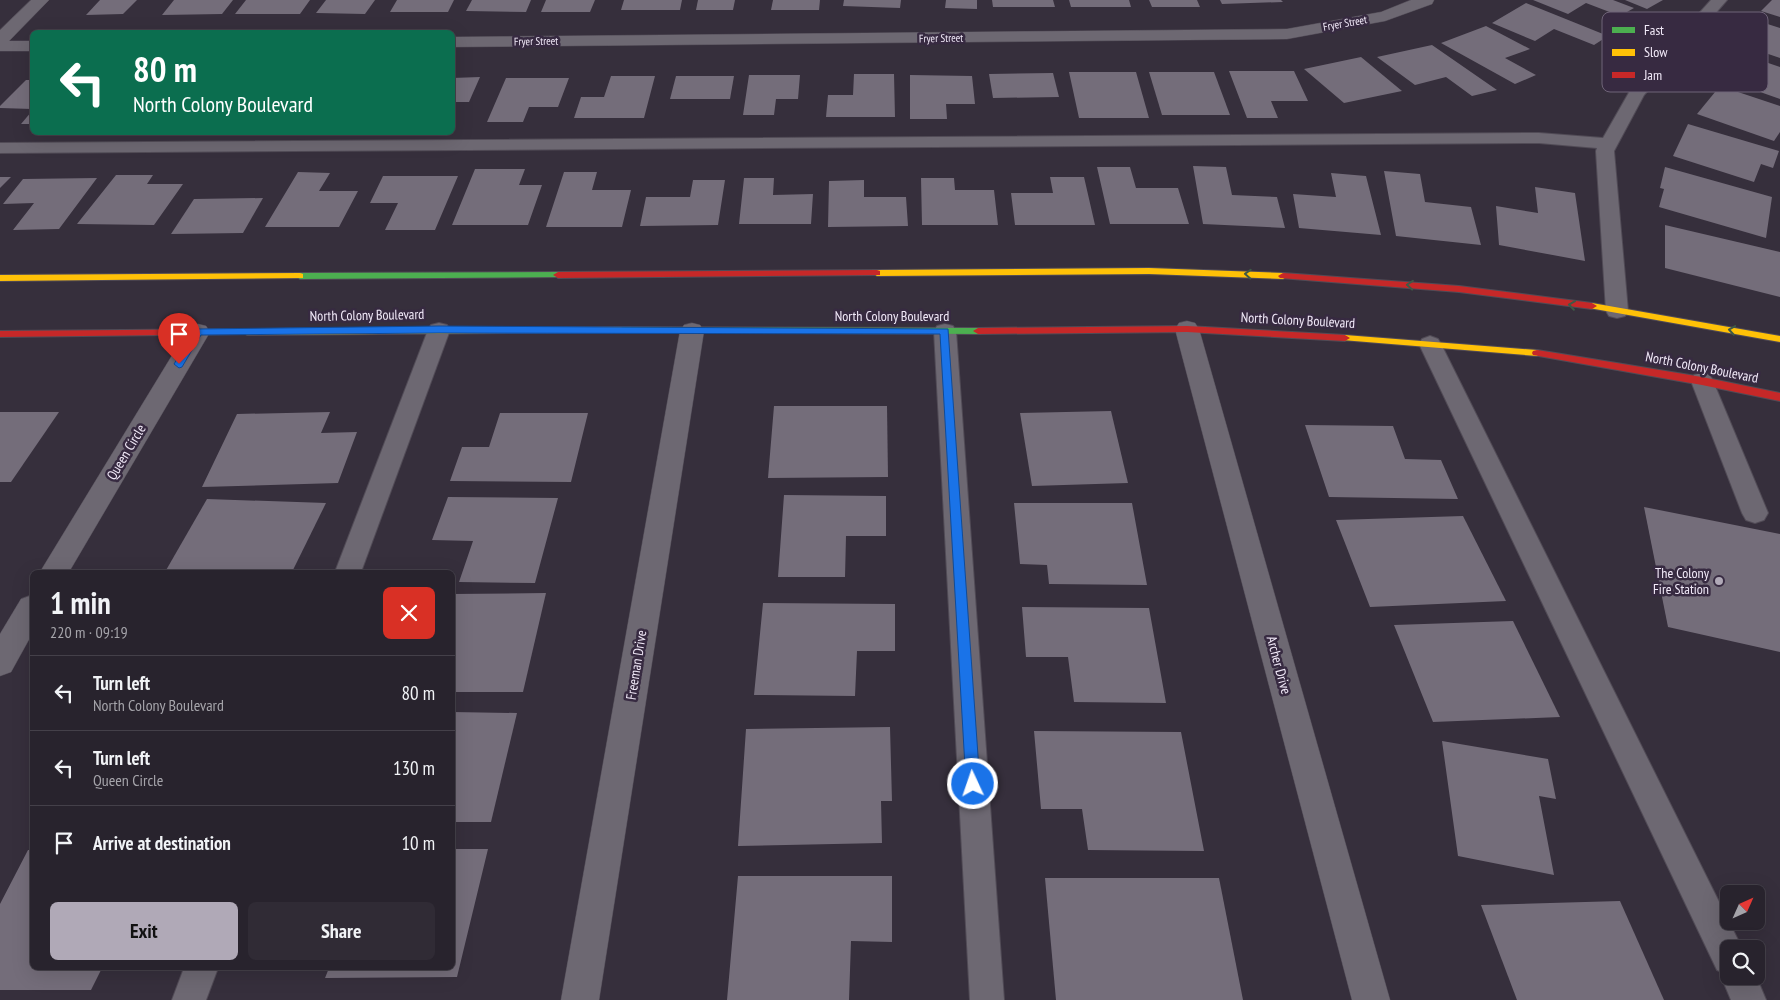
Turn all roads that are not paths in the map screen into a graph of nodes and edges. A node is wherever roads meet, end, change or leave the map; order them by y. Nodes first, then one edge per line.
1 (40, 0) edge
2 (1426, 0) edge
3 (1719, 0) edge
4 (1709, 12) edge
5 (0, 40) edge
6 (455, 42) edge
7 (0, 46) edge
8 (30, 46) edge
9 (1640, 92) edge
10 (1609, 144) junction
11 (0, 148) edge
12 (0, 278) edge
13 (1617, 311) junction
14 (1187, 329) junction
15 (439, 330) junction
16 (692, 330) junction
17 (945, 331) junction
18 (198, 332) junction
19 (0, 334) edge
20 (1780, 339) edge
21 (1430, 344) junction
22 (1702, 381) junction
23 (1780, 398) edge
24 (1755, 513) dead end
25 (55, 570) edge
26 (349, 570) edge
27 (30, 611) edge
28 (0, 662) edge
29 (1720, 940) edge
30 (200, 970) edge
31 (1742, 985) edge
32 (188, 1000) edge
33 (580, 1000) edge
34 (986, 1000) edge
35 (1371, 1000) edge
36 (1749, 1000) edge

1 - 5 street
2 - 6 street, Fryer Street
3 - 4 lane
7 - 8 street
9 - 10 lane
10 - 11 lane
10 - 13 lane
13 -> 12 street
20 -> 13 street
14 - 17 street, North Colony Boulevard
14 - 21 street, North Colony Boulevard
14 - 35 street, Archer Drive
15 - 16 street, North Colony Boulevard
15 - 18 street, North Colony Boulevard
15 - 26 lane
16 - 17 street, North Colony Boulevard
16 - 33 street, Freeman Drive
17 - 34 lane
18 - 19 street, North Colony Boulevard
18 - 25 street, Queen Circle
21 - 22 street, North Colony Boulevard
21 - 29 lane
22 - 23 street, North Colony Boulevard
22 - 24 lane
27 - 28 street
30 - 32 lane
31 - 36 lane

